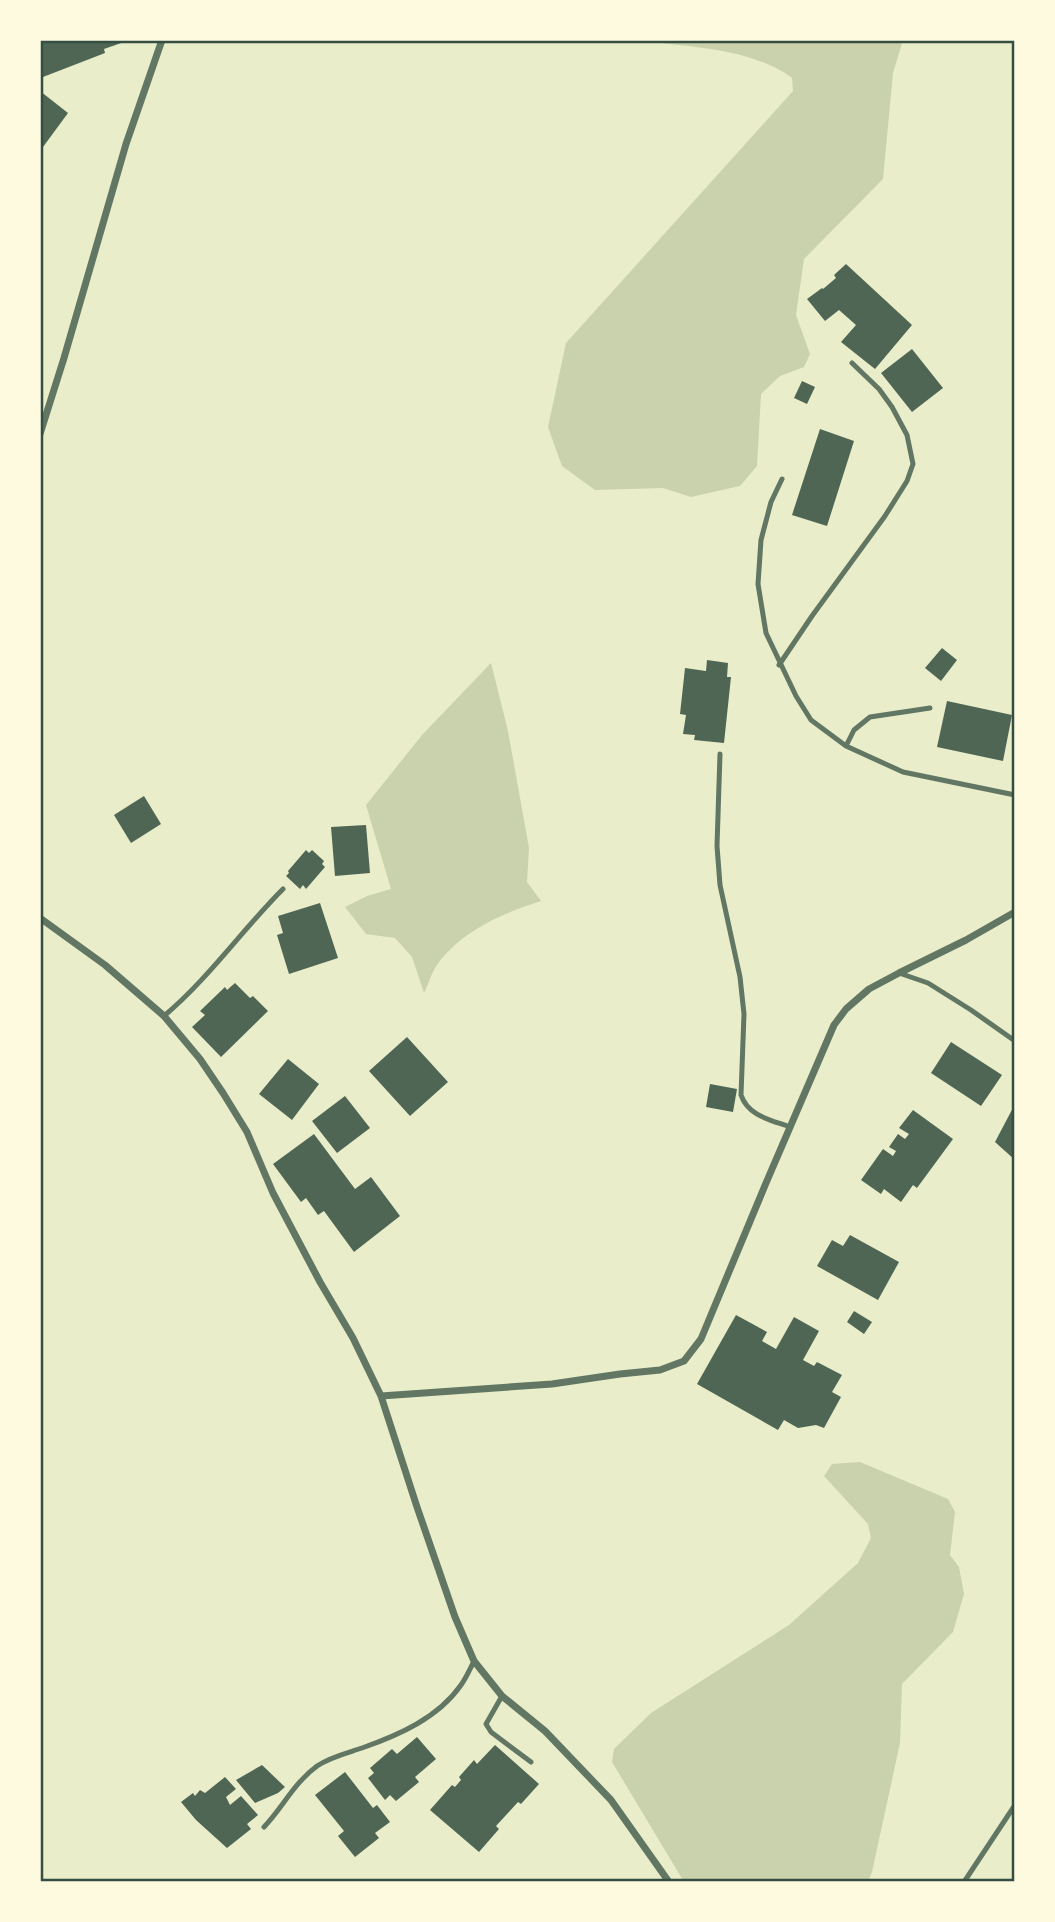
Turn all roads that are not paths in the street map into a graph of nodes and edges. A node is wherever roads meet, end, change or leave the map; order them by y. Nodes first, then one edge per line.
1 (162, 40) edge
2 (852, 363) dead end
3 (40, 434) edge
4 (782, 479) dead end
5 (779, 665) junction
6 (930, 708) dead end
7 (846, 746) junction
8 (720, 754) dead end
9 (1015, 795) edge
10 (283, 889) dead end
11 (1015, 912) edge
12 (40, 918) edge
13 (899, 973) junction
14 (164, 1016) junction
15 (1015, 1041) edge
16 (790, 1127) junction
17 (382, 1396) junction
18 (474, 1661) junction
19 (502, 1696) junction
20 (531, 1762) dead end
21 (1015, 1805) edge
22 (264, 1828) dead end
23 (669, 1882) edge
24 (964, 1882) edge

1 - 3 street
2 - 5 lane
4 - 5 lane
5 - 7 lane
6 - 7 lane
7 - 9 lane
8 - 16 lane
10 - 14 lane
11 - 13 street
12 - 14 street
13 - 15 lane
13 - 16 street
14 - 17 street
16 - 17 street
17 - 18 street
18 - 19 street
18 - 22 lane
19 - 20 lane
19 - 23 street
21 - 24 lane

